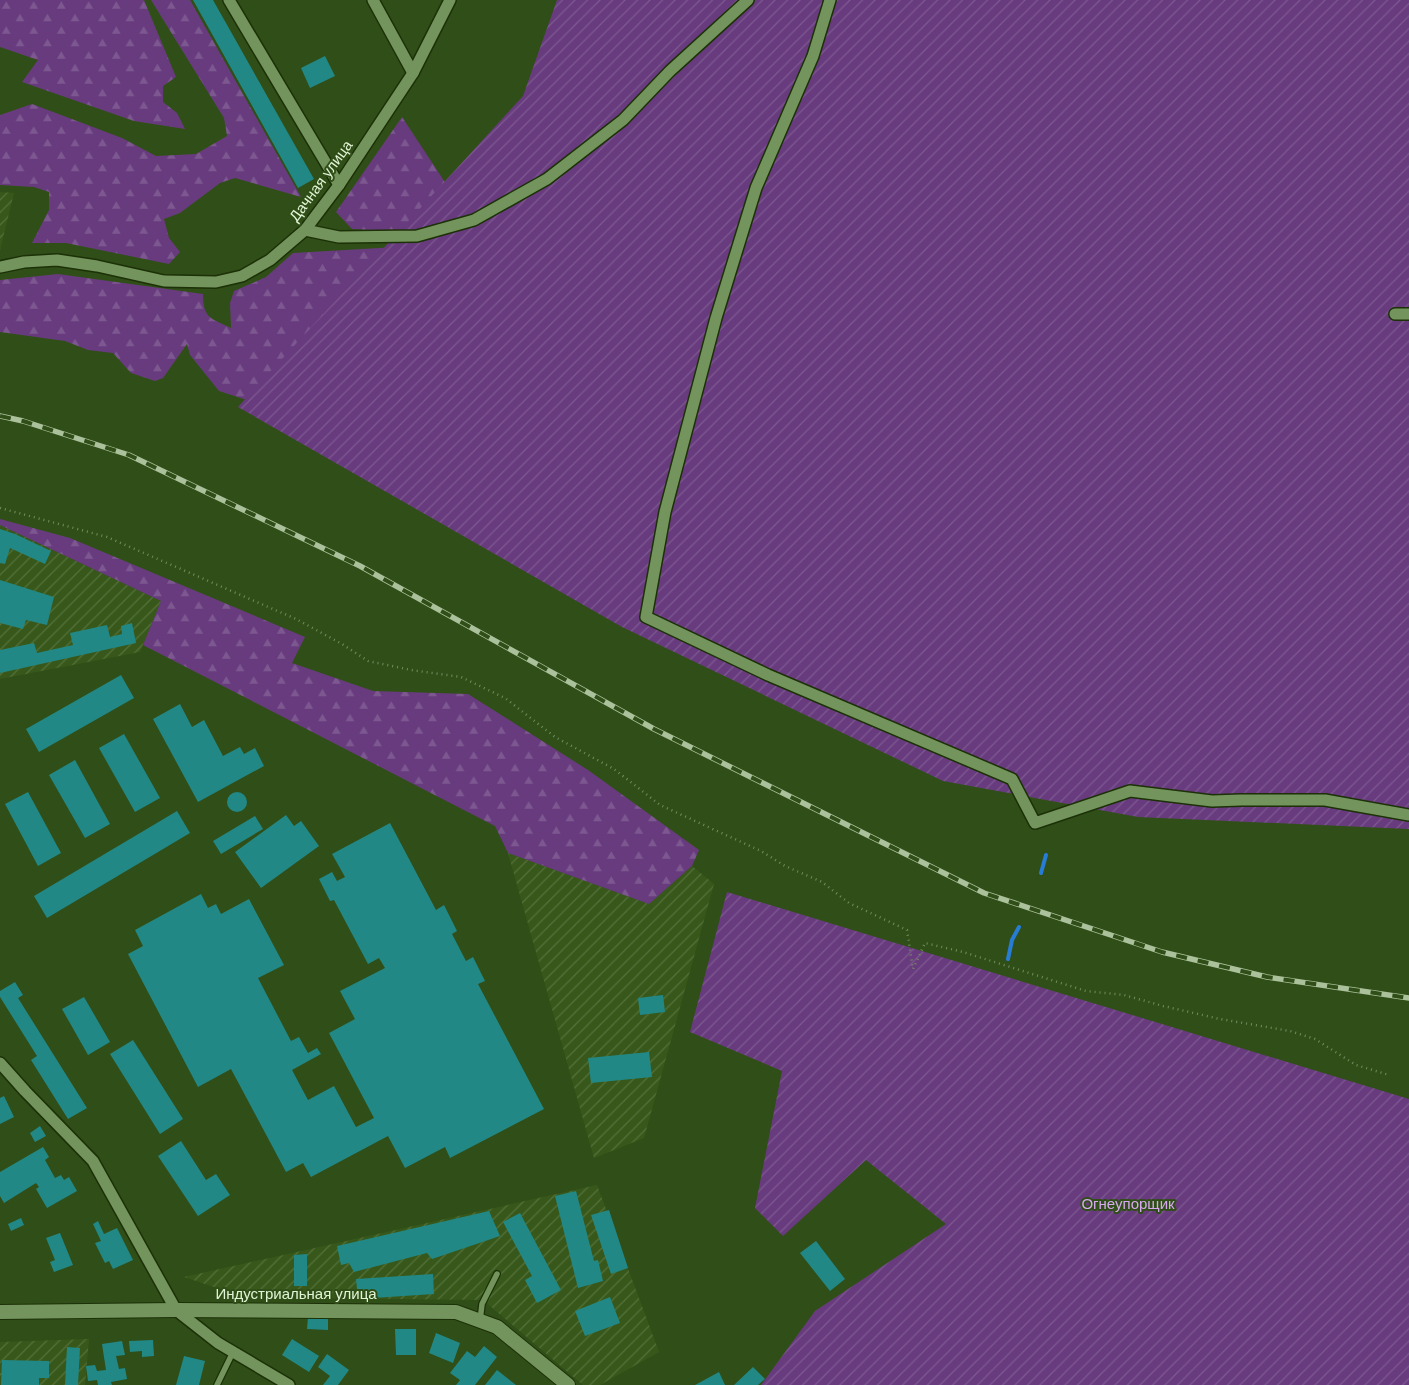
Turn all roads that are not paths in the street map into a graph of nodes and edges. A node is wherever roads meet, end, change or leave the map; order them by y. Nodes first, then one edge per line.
1 (229, 0) edge
2 (373, 0) edge
3 (450, 0) edge
4 (748, 0) edge
5 (830, 0) edge
6 (413, 73) junction
7 (339, 185) junction
8 (305, 230) junction
9 (0, 267) edge
10 (1395, 314) dead end
11 (1409, 314) edge
12 (1409, 815) edge
13 (0, 1063) edge
14 (497, 1274) dead end
15 (176, 1310) junction
16 (0, 1312) edge
17 (480, 1321) junction
18 (233, 1352) junction
19 (217, 1385) edge
20 (289, 1385) edge
21 (568, 1385) edge

1 - 7 street
2 - 6 street
3 - 6 street, Дачная улица
4 - 8 street
5 - 12 street
6 - 7 street, Дачная улица
7 - 8 street, Дачная улица
8 - 9 street, Дачная улица
10 - 11 street
13 - 15 street
14 - 17 lane
15 - 16 street, Индустриальная улица
15 - 17 street, Индустриальная улица
15 - 18 street
17 - 21 street, Индустриальная улица
18 - 19 lane
18 - 20 street

